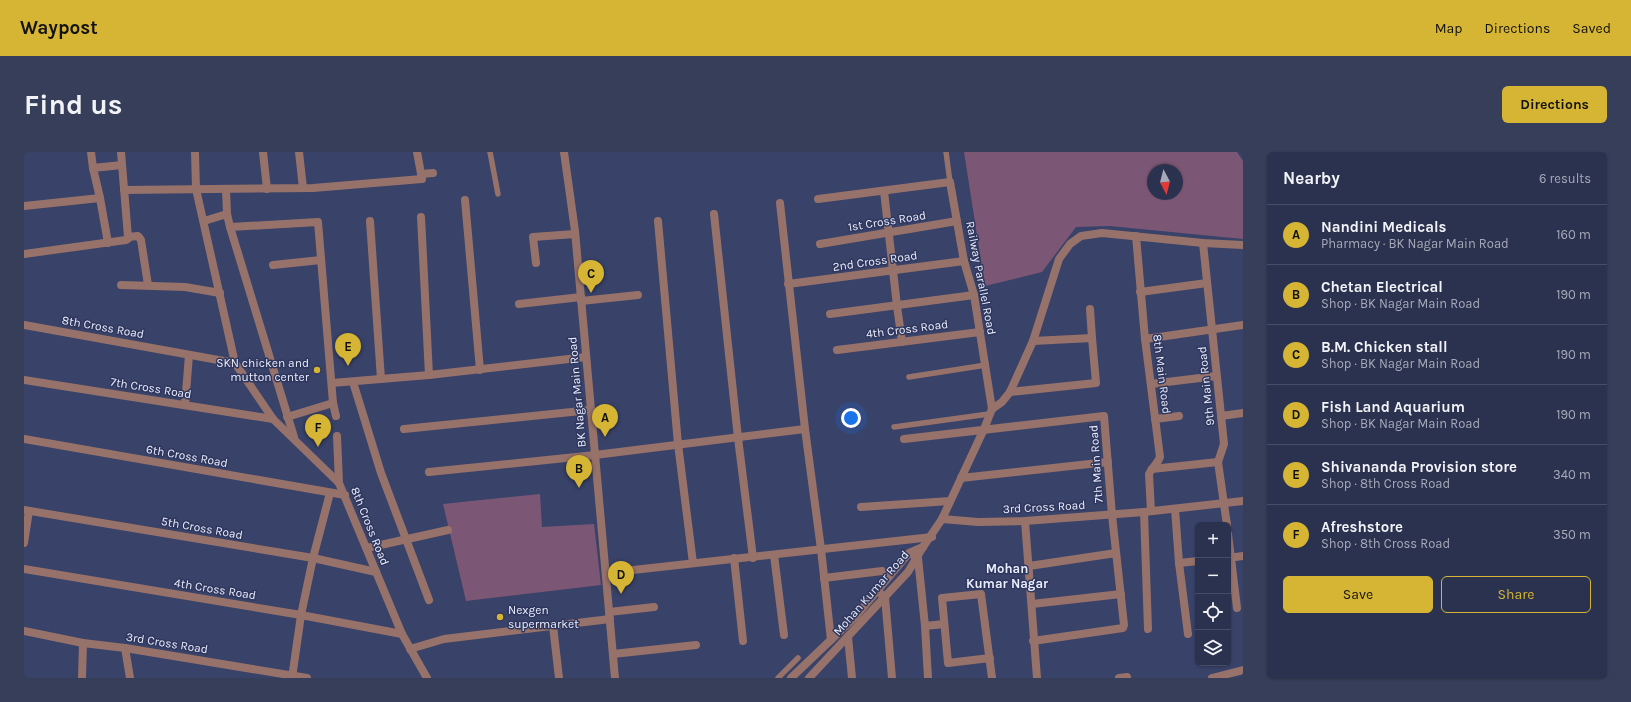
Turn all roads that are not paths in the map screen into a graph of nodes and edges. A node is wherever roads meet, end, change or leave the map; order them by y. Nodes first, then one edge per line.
1 (91, 152) edge
2 (121, 152) edge
3 (195, 152) edge
4 (263, 152) edge
5 (299, 152) edge
6 (417, 152) edge
7 (490, 152) edge
8 (564, 152) edge
9 (946, 152) edge
10 (122, 165) junction
11 (93, 168) junction
12 (433, 173) dead end
13 (421, 174) junction
14 (950, 182) junction
15 (303, 188) junction
16 (196, 189) junction
17 (226, 189) junction
18 (267, 189) junction
19 (124, 190) junction
20 (884, 191) junction
21 (498, 194) dead end
22 (100, 198) junction
23 (818, 199) dead end
24 (465, 200) dead end
25 (780, 203) dead end
26 (24, 206) edge
27 (226, 214) junction
28 (714, 214) dead end
29 (421, 217) dead end
30 (204, 220) junction
31 (370, 221) dead end
32 (658, 221) dead end
33 (958, 221) junction
34 (230, 227) junction
35 (888, 233) junction
36 (575, 234) junction
37 (1136, 236) junction
38 (128, 237) junction
39 (108, 243) junction
40 (1203, 243) junction
41 (820, 244) dead end
42 (1243, 245) edge
43 (24, 254) edge
44 (322, 260) junction
45 (964, 261) junction
46 (536, 263) dead end
47 (272, 265) dead end
48 (893, 270) junction
49 (1207, 283) junction
50 (788, 284) junction
51 (122, 285) dead end
52 (148, 285) junction
53 (1140, 292) junction
54 (220, 293) junction
55 (638, 295) dead end
56 (974, 295) junction
57 (581, 299) junction
58 (519, 304) dead end
59 (897, 306) junction
60 (1090, 309) dead end
61 (830, 314) dead end
62 (24, 325) edge
63 (1243, 325) edge
64 (1212, 330) junction
65 (980, 332) junction
66 (1092, 338) junction
67 (1145, 339) junction
68 (1033, 341) junction
69 (902, 342) junction
70 (837, 350) dead end
71 (189, 355) junction
72 (586, 357) junction
73 (235, 363) junction
74 (986, 366) junction
75 (480, 370) junction
76 (429, 375) junction
77 (1216, 376) junction
78 (909, 377) dead end
79 (381, 379) junction
80 (24, 380) edge
81 (353, 382) junction
82 (332, 383) junction
83 (1151, 384) junction
84 (1010, 392) junction
85 (333, 403) junction
86 (185, 405) junction
87 (591, 410) junction
88 (990, 411) junction
89 (1243, 413) edge
90 (336, 416) dead end
91 (1179, 416) dead end
92 (1221, 416) junction
93 (288, 417) junction
94 (1155, 418) junction
95 (273, 419) junction
96 (894, 427) dead end
97 (404, 429) dead end
98 (805, 429) junction
99 (984, 429) junction
100 (337, 436) dead end
101 (294, 438) junction
102 (738, 438) junction
103 (24, 439) edge
104 (904, 439) dead end
105 (678, 444) junction
106 (595, 455) junction
107 (1108, 462) junction
108 (1218, 462) junction
109 (1151, 470) junction
110 (428, 472) dead end
111 (961, 478) junction
112 (340, 483) junction
113 (330, 493) junction
114 (345, 495) junction
115 (950, 501) junction
116 (1243, 501) edge
117 (1224, 504) junction
118 (861, 507) dead end
119 (1175, 509) junction
120 (27, 510) edge
121 (1147, 511) junction
122 (1112, 515) junction
123 (942, 519) junction
124 (1025, 521) junction
125 (1227, 522) edge
126 (448, 530) dead end
127 (932, 537) junction
128 (406, 539) junction
129 (24, 543) edge
130 (923, 547) junction
131 (367, 548) junction
132 (821, 549) junction
133 (909, 553) junction
134 (1116, 553) junction
135 (774, 555) junction
136 (1243, 556) edge
137 (1231, 557) edge
138 (313, 558) junction
139 (734, 558) junction
140 (753, 558) junction
141 (918, 558) junction
142 (1229, 558) edge
143 (1195, 561) edge
144 (693, 563) junction
145 (1179, 563) junction
146 (1029, 566) junction
147 (24, 569) edge
148 (882, 570) dead end
149 (376, 572) junction
150 (606, 573) junction
151 (824, 578) junction
152 (877, 591) junction
153 (1121, 594) junction
154 (885, 597) junction
155 (429, 600) dead end
156 (1032, 604) junction
157 (654, 606) dead end
158 (1237, 608) dead end
159 (301, 615) junction
160 (610, 615) junction
161 (944, 624) junction
162 (553, 626) junction
163 (925, 626) junction
164 (1148, 629) dead end
165 (24, 631) edge
166 (402, 634) junction
167 (1188, 634) dead end
168 (784, 635) dead end
169 (848, 637) junction
170 (831, 640) junction
171 (743, 641) dead end
172 (1033, 641) junction
173 (83, 643) junction
174 (696, 645) dead end
175 (125, 648) junction
176 (410, 649) junction
177 (613, 654) junction
178 (798, 658) dead end
179 (990, 658) junction
180 (1243, 670) edge
181 (292, 677) edge
182 (82, 678) edge
183 (130, 678) edge
184 (307, 678) edge
185 (427, 678) edge
186 (559, 678) edge
187 (615, 678) edge
188 (778, 678) edge
189 (792, 678) edge
190 (809, 678) edge
191 (852, 678) edge
192 (892, 678) edge
193 (928, 678) edge
194 (992, 678) edge
195 (1037, 678) edge
196 (1212, 678) edge

1 - 11 street
2 - 10 street
3 - 16 street
4 - 18 street
5 - 15 street
6 - 13 street
7 - 21 lane
8 - 36 street, BK Nagar Main Road
9 - 14 lane, Railway Parallel Road
10 - 11 street
10 - 19 street
11 - 22 street
12 - 13 street
13 - 15 street
14 - 20 street
14 - 33 street, Railway Parallel Road
15 - 18 street
16 - 17 street
16 - 19 street
16 - 30 street
17 - 18 street
17 - 27 street
19 - 38 street
20 - 23 street
20 - 35 street
22 - 26 street
22 - 39 street
24 - 75 street
25 - 50 street
27 - 30 street
27 - 34 street
28 - 102 street
29 - 76 street
30 - 54 street
31 - 79 street
32 - 105 street
33 - 35 street, 1st Cross Road
33 - 45 street, Railway Parallel Road
34 - 44 street
34 - 93 street
35 - 41 street, 1st Cross Road
35 - 48 street
36 - 46 street
36 - 57 street, BK Nagar Main Road
37 - 40 street
37 - 53 street, 8th Main Road
37 - 68 street
38 - 39 street
38 - 52 street
39 - 43 street
40 - 42 street
40 - 49 street, 9th Main Road
44 - 47 street
44 - 82 street
45 - 48 street, 2nd Cross Road
45 - 56 street, Railway Parallel Road
48 - 50 street, 2nd Cross Road
48 - 59 street
49 - 53 street
49 - 64 street, 9th Main Road
50 - 98 street
51 - 52 street
52 - 54 street
53 - 67 street, 8th Main Road
54 - 73 street
55 - 57 street
56 - 59 street
56 - 65 street, Railway Parallel Road
57 - 58 street
57 - 72 street, BK Nagar Main Road
59 - 61 street
59 - 69 street
60 - 66 street
62 - 71 street, 8th Cross Road
63 - 64 street
64 - 67 street
64 - 77 street, 9th Main Road
65 - 69 street, 4th Cross Road
65 - 74 street, Railway Parallel Road
66 - 68 street
66 - 84 street
67 - 83 street, 8th Main Road
68 - 84 street
69 - 70 street, 4th Cross Road
71 - 73 street, 8th Cross Road
71 - 86 street
72 - 75 street
72 - 87 street, BK Nagar Main Road
73 - 95 street, 8th Cross Road
74 - 78 lane
74 - 88 street, Railway Parallel Road
75 - 76 street
76 - 79 street
77 - 83 street
77 - 92 street, 9th Main Road
79 - 81 street
80 - 86 street, 7th Cross Road
81 - 82 street
81 - 128 street
82 - 85 street
83 - 94 street, 8th Main Road
84 - 88 street
85 - 90 street
85 - 93 street
86 - 95 street, 7th Cross Road
87 - 97 street
87 - 106 street, BK Nagar Main Road
88 - 96 lane
88 - 99 street, Mohan Kumar Road
89 - 92 street
91 - 94 street
92 - 108 street, 9th Main Road
93 - 101 street
94 - 109 street, 8th Main Road
95 - 101 street, 8th Cross Road
98 - 102 street
98 - 132 street
99 - 104 street
99 - 107 street, 7th Main Road
99 - 111 street, Mohan Kumar Road
100 - 112 street
101 - 112 street, 8th Cross Road
102 - 105 street
102 - 140 street
103 - 113 street, 6th Cross Road
105 - 106 street
105 - 144 street
106 - 110 street
106 - 150 street, BK Nagar Main Road
107 - 111 street
107 - 122 street, 7th Main Road
108 - 109 street
108 - 117 street, 9th Main Road
109 - 121 street, 8th Main Road
111 - 115 street, Mohan Kumar Road
112 - 114 street, 8th Cross Road
113 - 114 street, 6th Cross Road
113 - 138 street
114 - 131 street, 8th Cross Road
115 - 118 street
115 - 123 street, Mohan Kumar Road
116 - 117 street, 3rd Cross Road
117 - 119 street, 3rd Cross Road
117 - 125 street, 9th Main Road
119 - 121 street, 3rd Cross Road
119 - 145 street
120 - 129 street
120 - 138 street, 5th Cross Road
121 - 122 street, 3rd Cross Road
121 - 164 street, 8th Main Road
122 - 124 street, 3rd Cross Road
122 - 134 street, 7th Main Road
123 - 124 street, 3rd Cross Road
123 - 127 street, Mohan Kumar Road
124 - 146 street
126 - 128 street
127 - 130 street, Mohan Kumar Road
127 - 132 street
128 - 131 street
128 - 155 street
130 - 133 street
130 - 141 street, Mohan Kumar Road
131 - 149 street, 8th Cross Road
132 - 135 street
132 - 151 street
133 - 141 street
133 - 152 street
134 - 146 street
134 - 153 street, 7th Main Road
135 - 140 street
135 - 168 street
136 - 137 street
138 - 149 street, 5th Cross Road
138 - 159 street
139 - 140 street
139 - 144 street
139 - 171 street
141 - 154 street, Mohan Kumar Road
141 - 163 street
142 - 158 street
143 - 145 street
144 - 150 street
145 - 167 street
146 - 156 street
147 - 159 street, 4th Cross Road
148 - 151 street
149 - 166 street, 8th Cross Road
150 - 160 street, BK Nagar Main Road
151 - 170 street
152 - 154 street
152 - 170 street
153 - 156 street
153 - 172 street, 7th Main Road
154 - 169 street, Mohan Kumar Road
154 - 192 street
156 - 172 street
157 - 160 street
159 - 166 street, 4th Cross Road
159 - 181 street
160 - 162 street
160 - 177 street, BK Nagar Main Road
161 - 163 street
161 - 179 street
161 - 179 street
162 - 176 street
162 - 186 street
163 - 193 street
165 - 173 street, 3rd Cross Road
166 - 176 street, 8th Cross Road
169 - 190 street, Mohan Kumar Road
169 - 191 street
170 - 189 street
172 - 195 street
173 - 175 street, 3rd Cross Road
173 - 182 street
174 - 177 street
175 - 181 street, 3rd Cross Road
175 - 183 street
176 - 185 street, 8th Cross Road
177 - 187 street, BK Nagar Main Road
178 - 188 lane
179 - 194 street
180 - 196 street
181 - 184 street, 3rd Cross Road

